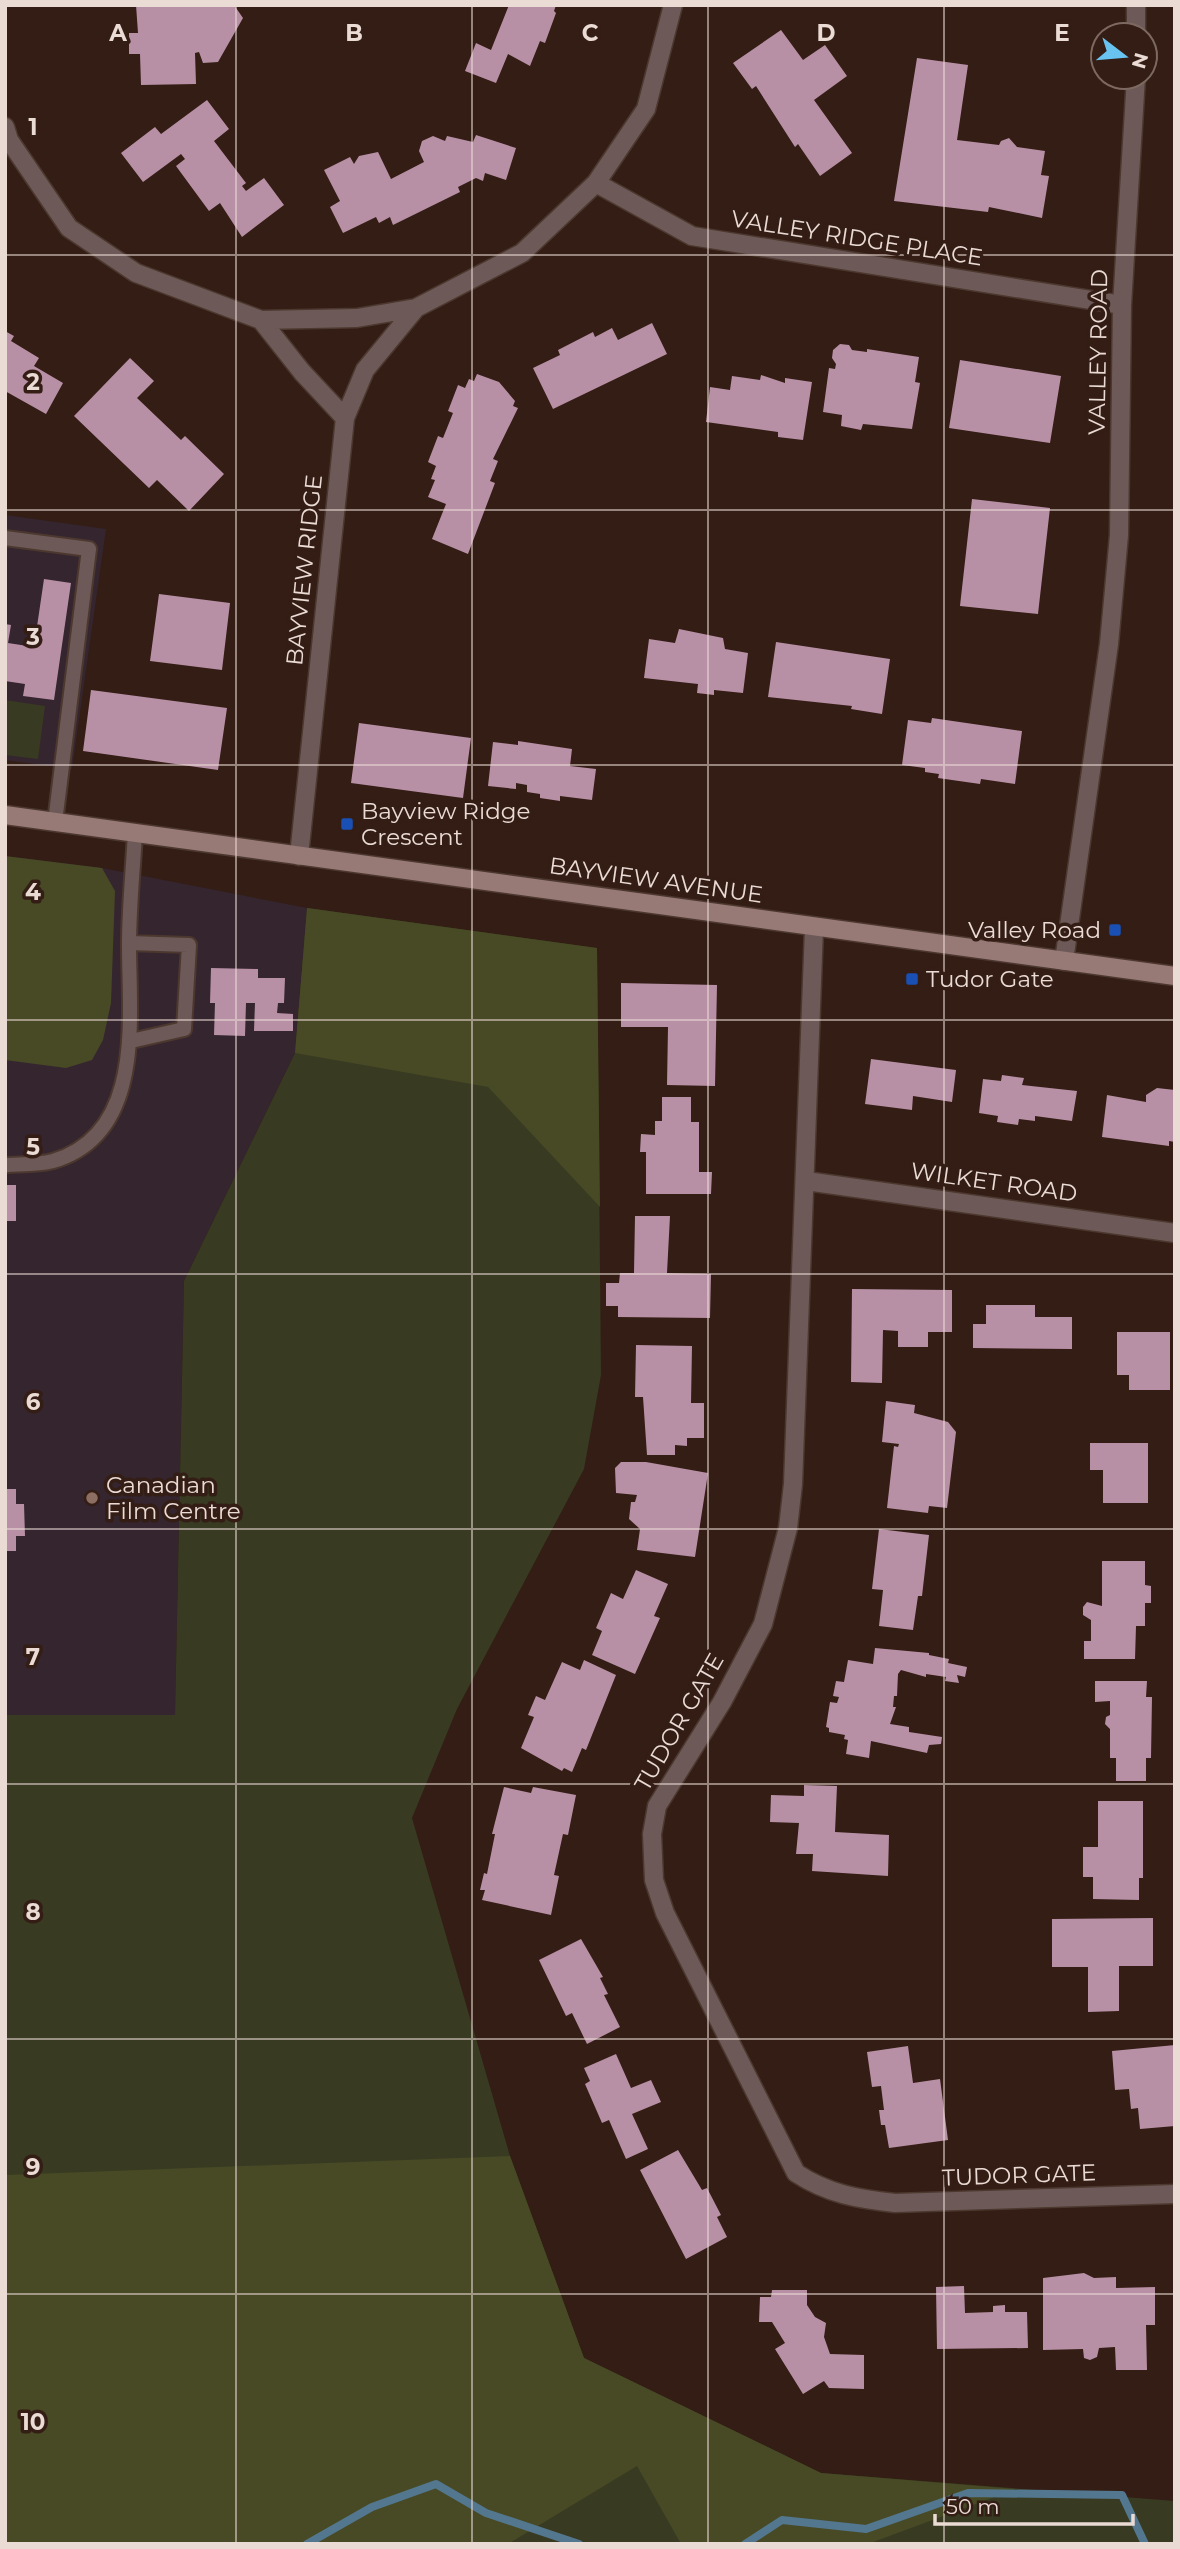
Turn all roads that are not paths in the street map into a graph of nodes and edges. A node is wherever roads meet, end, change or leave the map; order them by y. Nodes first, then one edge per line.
1 (673, 5) edge
2 (1135, 91) edge
3 (5, 127) edge
4 (596, 183) junction
5 (1122, 305) junction
6 (416, 307) junction
7 (261, 320) junction
8 (345, 418) junction
9 (5, 538) edge
10 (5, 815) edge
11 (55, 822) junction
12 (135, 833) junction
13 (299, 856) junction
14 (814, 928) junction
15 (129, 943) junction
16 (1065, 961) junction
17 (1175, 976) edge
18 (131, 1041) junction
19 (5, 1165) edge
20 (806, 1181) junction
21 (1175, 1233) edge
22 (1175, 2194) edge

1 - 4 street
2 - 5 street, VALLEY ROAD
3 - 7 street
4 - 5 street, VALLEY RIDGE PLACE
4 - 6 street
5 - 16 street, VALLEY ROAD
6 - 7 street
6 - 8 street
7 - 8 street
8 - 13 street, BAYVIEW RIDGE
9 - 11 lane
10 - 11 main road, BAYVIEW AVENUE
11 - 12 main road, BAYVIEW AVENUE
12 - 13 main road, BAYVIEW AVENUE
12 - 15 lane
13 - 14 main road, BAYVIEW AVENUE
14 - 16 main road, BAYVIEW AVENUE
14 - 20 street, TUDOR GATE
15 - 18 lane
15 - 18 lane
16 - 17 main road, BAYVIEW AVENUE
18 - 19 lane
20 - 21 street, WILKET ROAD
20 - 22 street, TUDOR GATE

